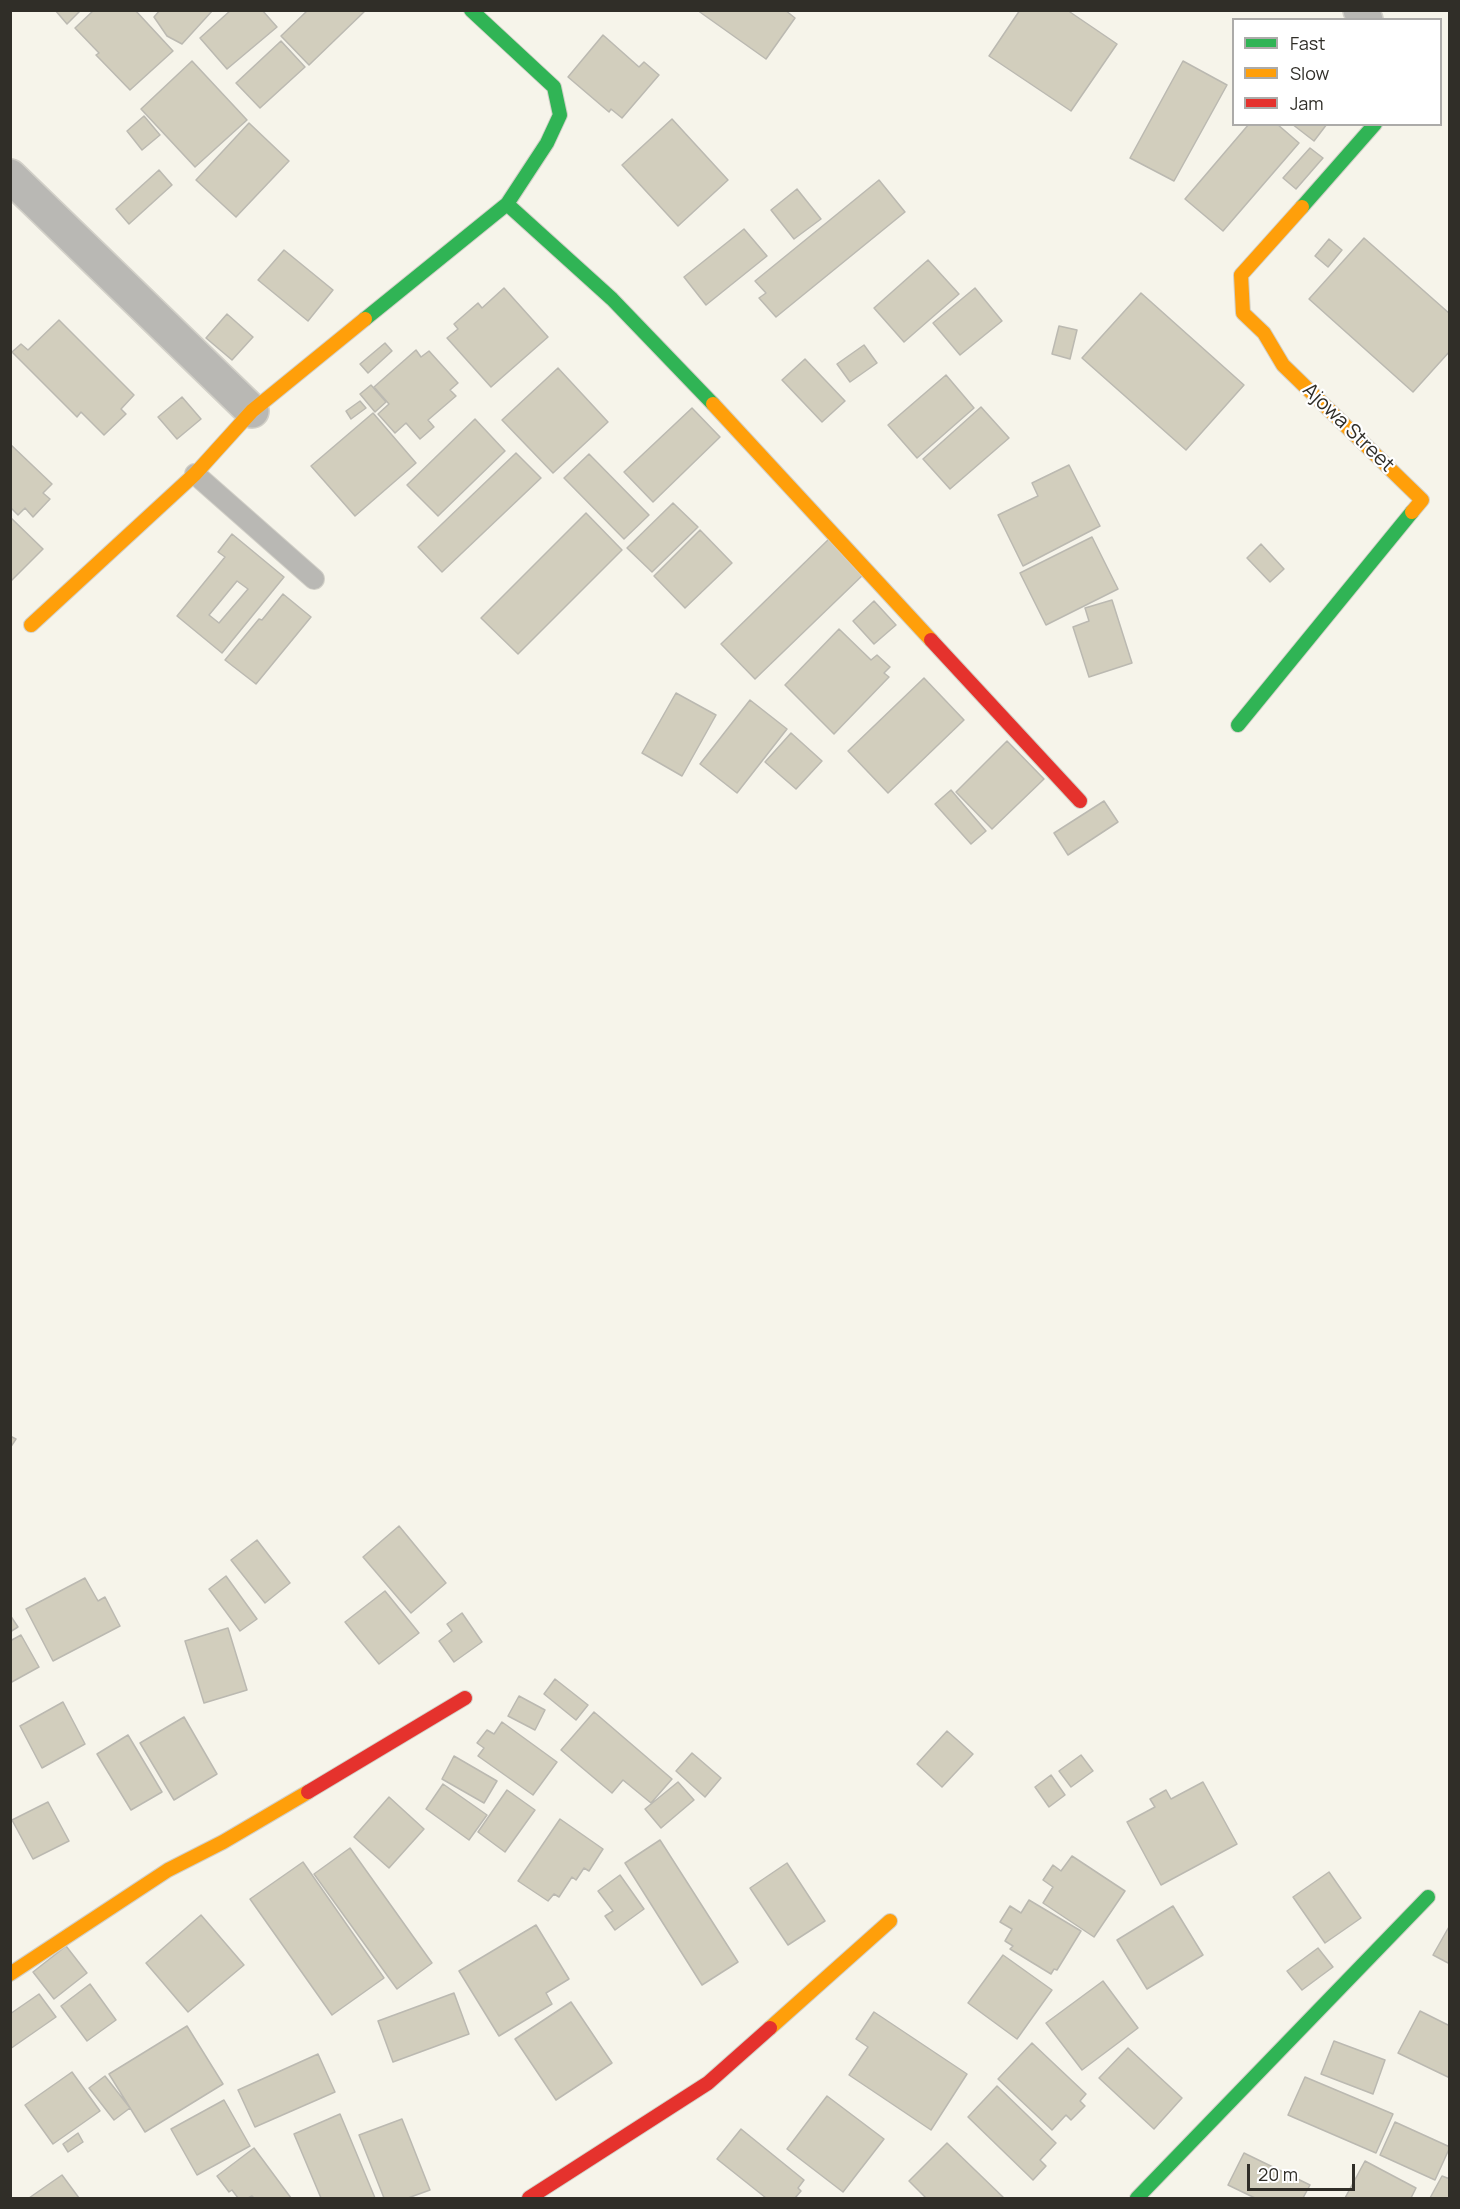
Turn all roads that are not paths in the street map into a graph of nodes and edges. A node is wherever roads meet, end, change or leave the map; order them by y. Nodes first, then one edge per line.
1 (471, 10) edge
2 (1373, 126) edge
3 (10, 176) edge
4 (507, 204) junction
5 (252, 411) junction
6 (195, 474) junction
7 (314, 579) dead end
8 (31, 625) dead end
9 (1238, 725) dead end
10 (1080, 801) dead end
11 (465, 1698) dead end
12 (1428, 1897) dead end
13 (890, 1921) dead end
14 (10, 1974) edge
15 (529, 2199) edge
16 (1137, 2199) edge

1 - 4 street
2 - 9 street, Ajowa Street
3 - 5 street
4 - 5 street
4 - 10 street
5 - 6 street
6 - 7 lane
6 - 8 street
11 - 14 street
12 - 16 street
13 - 15 street

